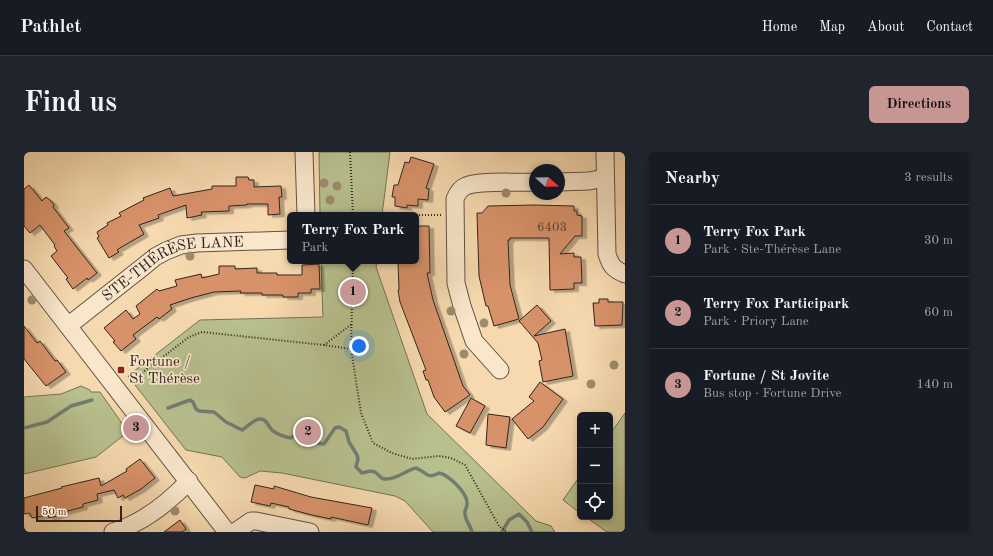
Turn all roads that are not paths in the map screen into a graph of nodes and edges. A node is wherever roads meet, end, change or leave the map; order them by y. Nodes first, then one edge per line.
1 (304, 152) edge
2 (605, 152) edge
3 (606, 178) junction
4 (529, 182) edge
5 (565, 182) edge
6 (306, 212) edge
7 (287, 240) edge
8 (24, 269) edge
9 (625, 274) edge
10 (68, 326) junction
11 (500, 370) dead end
12 (189, 481) junction
13 (113, 532) edge
14 (227, 532) edge
15 (235, 532) edge
16 (310, 532) edge

1 - 6 street
2 - 3 street
3 - 5 street
3 - 9 street
4 - 11 street
7 - 10 street, STE-THÉRÈSE LANE
8 - 10 street
10 - 12 street
12 - 13 street
12 - 14 street
15 - 16 street

